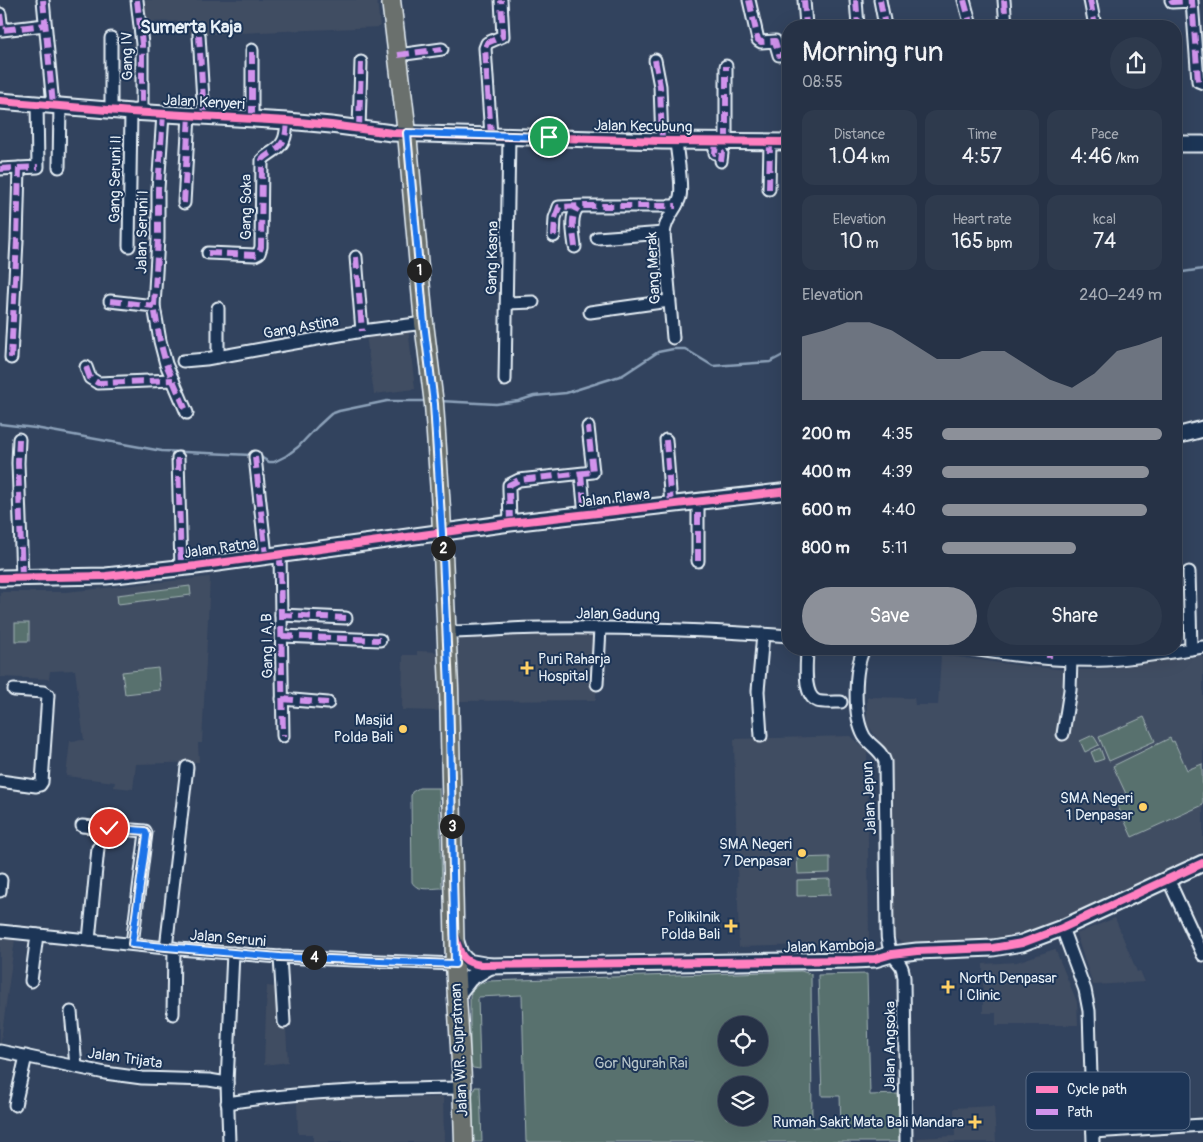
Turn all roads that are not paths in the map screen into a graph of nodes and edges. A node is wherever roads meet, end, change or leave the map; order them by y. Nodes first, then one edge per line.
1 (43, 0) edge
2 (137, 0) edge
3 (391, 0) edge
4 (501, 0) edge
5 (749, 0) edge
6 (804, 0) edge
7 (856, 0) edge
8 (880, 0) edge
9 (964, 0) edge
10 (1004, 0) edge
11 (1090, 0) edge
12 (1171, 0) edge
13 (0, 14) edge
14 (806, 20) edge
15 (858, 20) edge
16 (884, 20) edge
17 (969, 20) edge
18 (1006, 20) edge
19 (1094, 20) edge
20 (45, 25) junction
21 (199, 35) dead end
22 (111, 38) dead end
23 (442, 49) dead end
24 (252, 50) dead end
25 (782, 54) edge
26 (398, 55) junction
27 (655, 60) dead end
28 (361, 62) dead end
29 (726, 66) dead end
30 (1203, 83) edge
31 (0, 101) edge
32 (37, 103) junction
33 (56, 105) junction
34 (111, 110) junction
35 (137, 112) junction
36 (163, 114) junction
37 (189, 115) junction
38 (204, 116) junction
39 (252, 118) junction
40 (287, 121) junction
41 (359, 129) junction
42 (407, 133) junction
43 (491, 136) junction
44 (509, 136) junction
45 (669, 141) junction
46 (721, 142) junction
47 (770, 142) junction
48 (782, 142) edge
49 (1182, 144) edge
50 (1203, 144) edge
51 (722, 161) dead end
52 (59, 167) dead end
53 (19, 168) junction
54 (0, 169) edge
55 (769, 189) dead end
56 (184, 203) dead end
57 (676, 206) junction
58 (578, 208) junction
59 (664, 233) junction
60 (554, 236) dead end
61 (597, 238) dead end
62 (129, 246) dead end
63 (575, 247) dead end
64 (208, 253) dead end
65 (356, 257) dead end
66 (110, 301) dead end
67 (669, 301) junction
68 (533, 302) dead end
69 (506, 303) junction
70 (154, 306) junction
71 (218, 308) dead end
72 (590, 312) dead end
73 (424, 323) junction
74 (362, 331) junction
75 (672, 338) dead end
76 (218, 356) junction
77 (11, 358) dead end
78 (183, 361) dead end
79 (86, 367) dead end
80 (173, 380) junction
81 (505, 380) dead end
82 (187, 413) dead end
83 (588, 427) dead end
84 (1203, 428) edge
85 (1182, 434) edge
86 (19, 439) dead end
87 (666, 440) dead end
88 (255, 457) dead end
89 (178, 458) dead end
90 (581, 474) junction
91 (782, 492) edge
92 (698, 501) junction
93 (671, 505) junction
94 (585, 515) junction
95 (510, 523) junction
96 (442, 534) junction
97 (273, 555) junction
98 (698, 561) dead end
99 (181, 568) junction
100 (1189, 572) dead end
101 (22, 577) junction
102 (0, 578) edge
103 (282, 615) junction
104 (346, 618) dead end
105 (600, 628) junction
106 (446, 632) junction
107 (763, 634) junction
108 (782, 635) edge
109 (282, 636) junction
110 (380, 640) dead end
111 (1203, 647) edge
112 (1191, 649) junction
113 (1182, 650) edge
114 (807, 655) edge
115 (862, 655) edge
116 (1056, 655) edge
117 (1142, 655) edge
118 (1071, 659) junction
119 (597, 684) dead end
120 (14, 690) dead end
121 (282, 698) junction
122 (841, 702) dead end
123 (328, 703) dead end
124 (1062, 734) dead end
125 (282, 736) dead end
126 (761, 736) dead end
127 (187, 767) dead end
128 (0, 782) edge
129 (82, 826) dead end
130 (98, 848) dead end
131 (1203, 862) edge
132 (1168, 879) junction
133 (1062, 928) junction
134 (0, 931) edge
135 (37, 935) junction
136 (455, 938) junction
137 (89, 940) junction
138 (132, 944) junction
139 (170, 948) junction
140 (233, 953) junction
141 (892, 954) junction
142 (1203, 955) edge
143 (280, 957) junction
144 (455, 964) junction
145 (490, 966) junction
146 (31, 981) dead end
147 (456, 996) junction
148 (70, 1012) dead end
149 (173, 1014) dead end
150 (284, 1022) dead end
151 (0, 1051) edge
152 (26, 1056) junction
153 (76, 1066) junction
154 (1091, 1072) edge
155 (227, 1083) junction
156 (462, 1088) junction
157 (15, 1104) dead end
158 (227, 1104) junction
159 (1203, 1125) edge
160 (1190, 1126) edge
161 (1157, 1130) edge
162 (1093, 1137) edge
163 (230, 1142) edge
164 (464, 1142) edge
165 (906, 1142) edge

1 - 20 street
2 - 35 street, Gang IV
3 - 26 main road, Jalan WR. Supratman
4 - 43 street
5 - 25 street
6 - 14 street
7 - 15 street
8 - 16 street
9 - 17 street
10 - 18 street
11 - 19 street
12 - 30 street
13 - 20 street
20 - 33 street
21 - 38 street
22 - 34 street
23 - 26 street
24 - 39 street
26 - 42 main road, Jalan WR. Supratman
27 - 45 street, Gang Merak
28 - 41 street
29 - 46 street
31 - 32 street, Jalan Kenyeri
32 - 33 street, Jalan Kenyeri
32 - 53 street
33 - 34 street, Jalan Kenyeri
33 - 52 street
34 - 35 street, Jalan Kenyeri
35 - 36 street, Jalan Kenyeri
35 - 62 street, Gang Seruni II
36 - 37 street, Jalan Kenyeri
36 - 70 street, Jalan Seruni I
37 - 38 street, Jalan Kenyeri
37 - 56 street
38 - 39 street, Jalan Kenyeri
39 - 40 street, Jalan Kenyeri
40 - 41 street, Jalan Kenyeri
40 - 64 street, Gang Soka
41 - 42 street, Jalan Kenyeri
42 - 43 street, Jalan Kecubung
42 - 73 main road, Jalan WR. Supratman
43 - 44 street, Jalan Kecubung
44 - 45 street, Jalan Kecubung
44 - 69 street, Gang Kasna
45 - 46 street, Jalan Kecubung
45 - 57 street, Gang Merak
46 - 47 street, Jalan Kecubung
46 - 51 street
47 - 48 street, Jalan Kecubung
47 - 55 street
49 - 50 street
53 - 54 street
53 - 77 street
57 - 58 street
57 - 59 street, Gang Merak
58 - 60 street
58 - 63 street
59 - 61 street
59 - 67 street, Gang Merak
65 - 74 street
66 - 70 street
67 - 72 street
67 - 75 street, Gang Merak
68 - 69 street
69 - 81 street, Gang Kasna
70 - 80 street, Jalan Seruni I
71 - 76 street
73 - 74 street, Gang Astina
73 - 96 main road, Jalan WR. Supratman
74 - 76 street, Gang Astina
76 - 78 street, Gang Astina
79 - 80 street
80 - 82 street, Jalan Seruni I
83 - 90 street
84 - 85 street
86 - 101 street
87 - 93 street
88 - 97 street, Gang I A,B
89 - 99 street
90 - 94 street
90 - 95 street
91 - 92 street, Jalan Plawa
92 - 93 street, Jalan Plawa
92 - 98 street
93 - 94 street, Jalan Plawa
94 - 95 street, Jalan Plawa
95 - 96 street, Jalan Plawa
96 - 97 street, Jalan Ratna
96 - 106 main road, Jalan WR. Supratman
97 - 99 street, Jalan Ratna
97 - 103 street, Gang I A,B
99 - 101 street, Jalan Ratna
100 - 112 street
101 - 102 street, Jalan Ratna
103 - 104 street
103 - 109 street, Gang I A,B
105 - 106 street, Jalan Gadung
105 - 107 street, Jalan Gadung
105 - 119 street
106 - 136 main road, Jalan WR. Supratman
107 - 108 street, Jalan Gadung
107 - 126 street
109 - 110 street
109 - 121 street, Gang I A,B
111 - 112 street
112 - 113 street
114 - 122 street
115 - 141 street, Jalan Jepun
116 - 118 street
117 - 118 street
118 - 124 street
120 - 128 street
121 - 123 street
121 - 125 street, Gang I A,B
127 - 139 street
129 - 138 street
130 - 137 street
131 - 132 street, Jalan Kamboja
132 - 133 street, Jalan Kamboja
132 - 142 street
133 - 141 street, Jalan Kamboja
133 - 154 street
134 - 135 street, Jalan Seruni
135 - 137 street, Jalan Seruni
135 - 146 street
136 - 144 main road, Jalan WR. Supratman
136 - 145 street, Jalan Kamboja
137 - 138 street, Jalan Seruni
138 - 139 street, Jalan Seruni
139 - 140 street, Jalan Seruni
139 - 149 street
140 - 143 street, Jalan Seruni
140 - 155 street
141 - 145 street, Jalan Kamboja
141 - 165 street, Jalan Angsoka
143 - 144 street, Jalan Seruni
143 - 150 street
144 - 147 main road, Jalan WR. Supratman
145 - 147 street
147 - 156 main road, Jalan WR. Supratman
148 - 153 street
151 - 152 street, Jalan Trijata
152 - 153 street, Jalan Trijata
152 - 157 street
153 - 155 street, Jalan Trijata
155 - 158 street
156 - 158 street
156 - 164 main road, Jalan WR. Supratman
158 - 163 street
159 - 160 street
161 - 162 street

